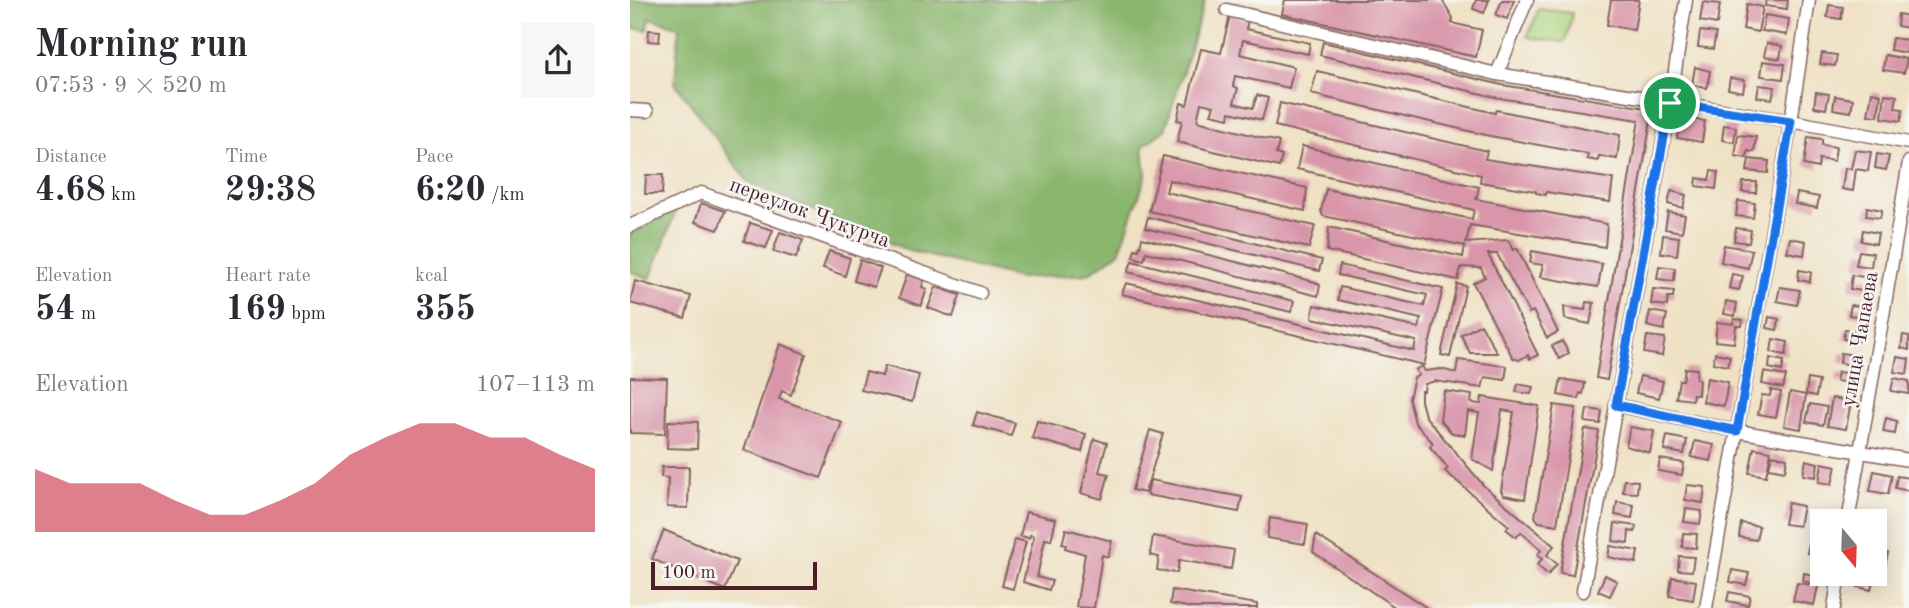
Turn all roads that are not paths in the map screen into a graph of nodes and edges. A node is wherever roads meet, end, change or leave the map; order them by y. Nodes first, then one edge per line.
1 (1527, 0) edge
2 (1685, 0) edge
3 (1809, 0) edge
4 (1227, 10) dead end
5 (1497, 74) junction
6 (1670, 103) junction
7 (630, 110) edge
8 (647, 111) dead end
9 (1791, 121) junction
10 (1909, 143) edge
11 (1909, 162) edge
12 (630, 226) edge
13 (980, 293) dead end
14 (1616, 405) junction
15 (1737, 431) junction
16 (1859, 451) junction
17 (1909, 460) edge
18 (1850, 509) edge
19 (1837, 586) edge
20 (1583, 591) dead end
21 (1706, 608) edge
22 (1834, 608) edge

1 - 5 street
2 - 6 street
3 - 9 street
4 - 5 street
5 - 6 street
6 - 9 street
6 - 14 street
7 - 8 street
9 - 10 street
9 - 15 street
11 - 16 street, улица Чапаева
12 - 13 street, переулок Чукурча
14 - 15 street
14 - 20 street
15 - 16 street
15 - 21 street
16 - 17 street
16 - 18 street, улица Чапаева
19 - 22 street

